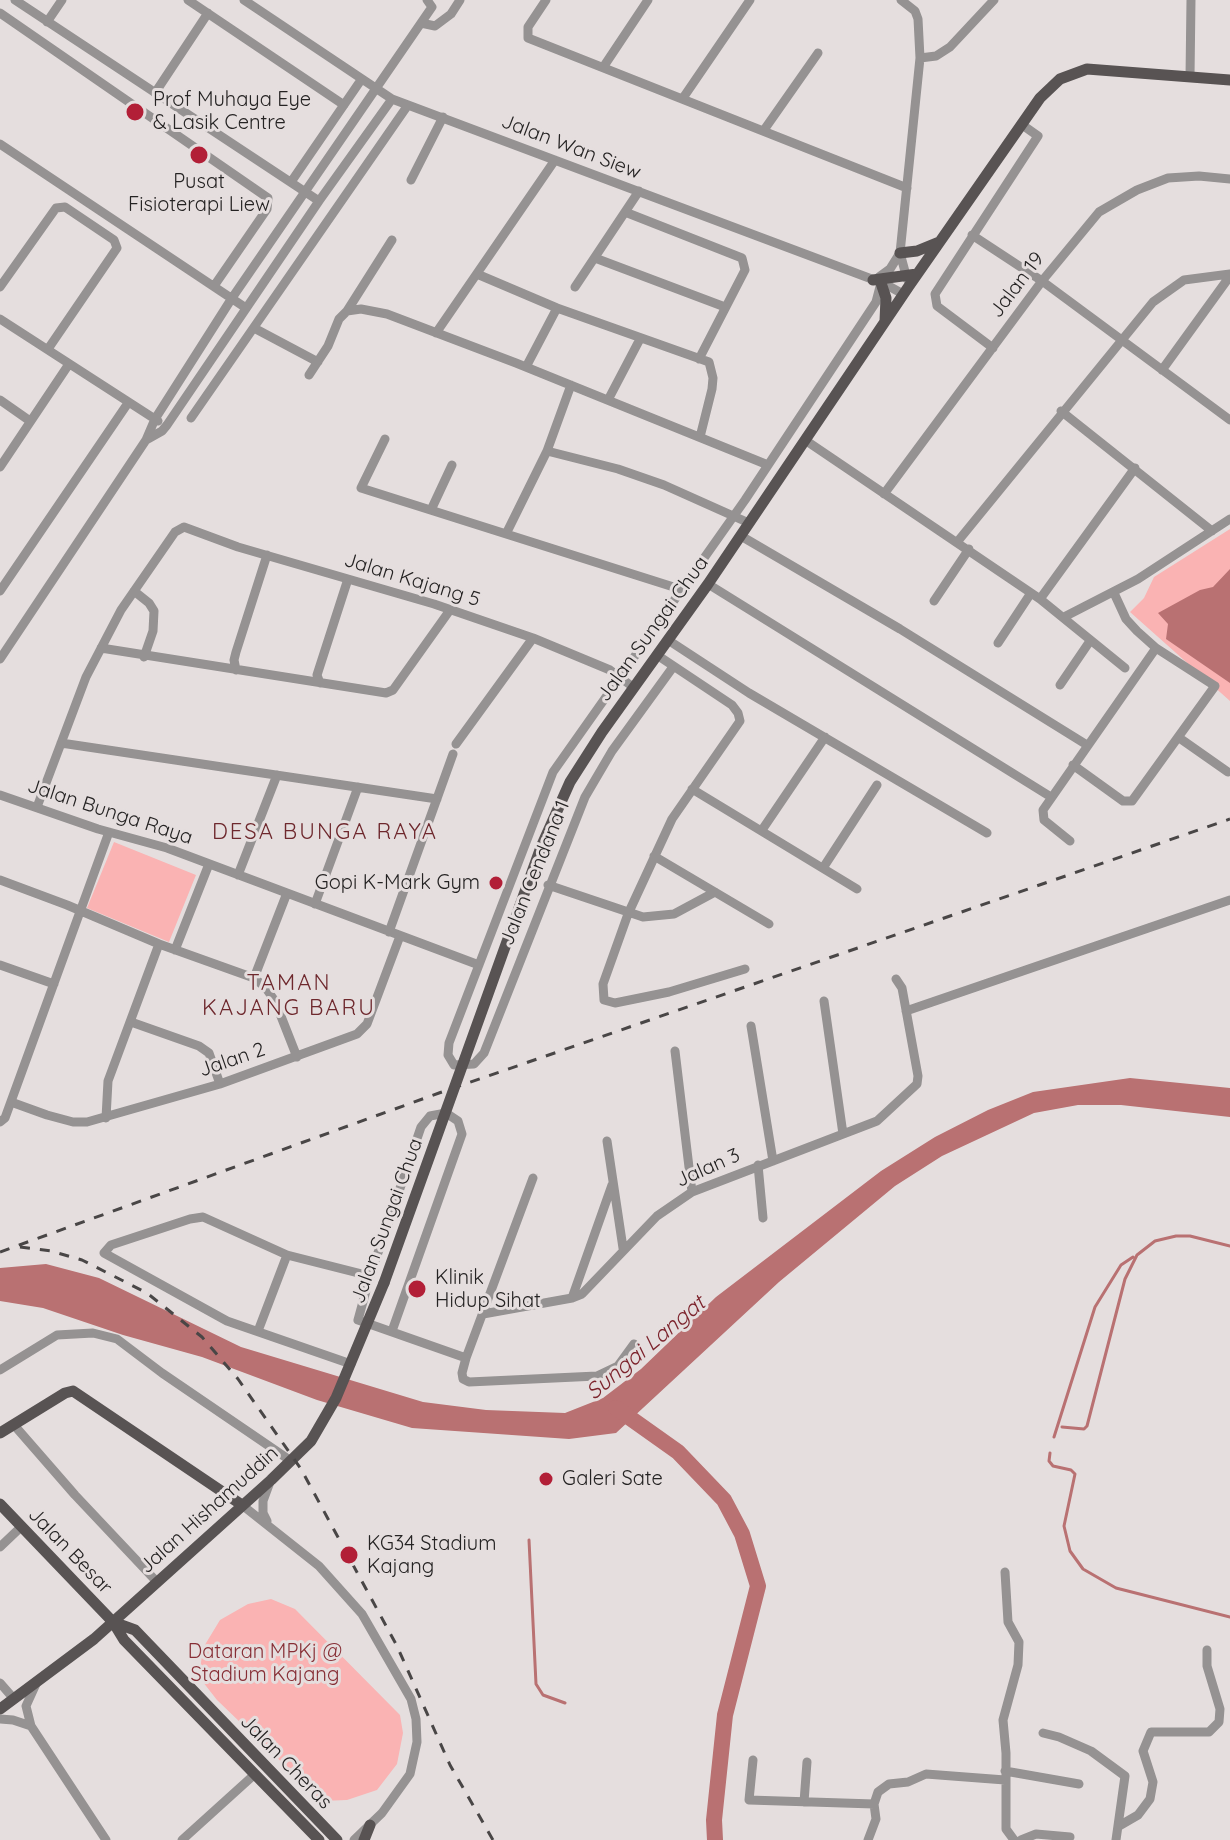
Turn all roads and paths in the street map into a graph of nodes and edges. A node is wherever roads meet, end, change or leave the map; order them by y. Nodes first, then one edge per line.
1 (15, 0) edge
2 (62, 0) edge
3 (188, 0) edge
4 (244, 0) edge
5 (427, 0) edge
6 (460, 0) edge
7 (546, 0) edge
8 (648, 0) edge
9 (750, 0) edge
10 (901, 0) edge
11 (994, 0) edge
12 (1191, 0) edge
13 (0, 13) edge
14 (208, 13) junction
15 (47, 22) junction
16 (421, 23) junction
17 (818, 53) dead end
18 (920, 58) junction
19 (604, 66) junction
20 (1190, 77) junction
21 (361, 80) junction
22 (1230, 80) edge
23 (376, 90) junction
24 (155, 93) junction
25 (683, 98) junction
26 (392, 99) junction
27 (344, 105) junction
28 (408, 105) junction
29 (443, 117) junction
30 (1021, 124) junction
31 (764, 130) junction
32 (0, 144) edge
33 (555, 160) junction
34 (1230, 179) edge
35 (411, 180) dead end
36 (291, 182) junction
37 (907, 188) junction
38 (304, 191) junction
39 (639, 191) junction
40 (319, 201) junction
41 (625, 212) junction
42 (972, 235) junction
43 (392, 240) dead end
44 (939, 241) junction
45 (900, 253) junction
46 (595, 258) junction
47 (477, 274) junction
48 (1230, 275) edge
49 (877, 281) junction
50 (1042, 281) junction
51 (909, 282) junction
52 (214, 286) junction
53 (0, 287) edge
54 (575, 287) dead end
55 (232, 298) junction
56 (725, 307) junction
57 (246, 308) junction
58 (557, 308) junction
59 (347, 311) junction
60 (0, 319) edge
61 (885, 322) junction
62 (254, 328) junction
63 (436, 333) junction
64 (640, 339) junction
65 (1120, 340) junction
66 (993, 348) junction
67 (48, 349) junction
68 (840, 356) junction
69 (699, 359) junction
70 (318, 362) junction
71 (69, 364) junction
72 (855, 366) junction
73 (526, 367) junction
74 (1162, 370) junction
75 (309, 375) dead end
76 (571, 385) junction
77 (0, 400) edge
78 (608, 400) junction
79 (128, 403) junction
80 (1061, 411) junction
81 (1228, 414) edge
82 (191, 418) dead end
83 (155, 419) junction
84 (30, 421) junction
85 (167, 425) junction
86 (700, 437) junction
87 (385, 439) dead end
88 (146, 440) junction
89 (805, 440) junction
90 (547, 451) junction
91 (452, 465) dead end
92 (768, 465) junction
93 (0, 467) edge
94 (1135, 468) junction
95 (884, 494) junction
96 (431, 510) junction
97 (734, 516) junction
98 (1230, 519) edge
99 (749, 523) junction
100 (1212, 531) junction
101 (506, 534) junction
102 (741, 536) junction
103 (958, 541) junction
104 (969, 549) junction
105 (267, 555) junction
106 (348, 579) junction
107 (708, 584) junction
108 (683, 590) junction
109 (0, 591) edge
110 (134, 591) junction
111 (1114, 593) junction
112 (1036, 596) junction
113 (934, 601) dead end
114 (450, 610) junction
115 (1064, 617) junction
116 (533, 638) junction
117 (668, 640) junction
118 (1090, 641) junction
119 (998, 643) dead end
120 (101, 648) junction
121 (1156, 648) junction
122 (657, 655) junction
123 (144, 657) junction
124 (0, 659) edge
125 (673, 667) junction
126 (1125, 668) dead end
127 (236, 670) junction
128 (619, 676) junction
129 (320, 683) junction
130 (1060, 685) dead end
131 (633, 687) junction
132 (587, 722) junction
133 (602, 732) junction
134 (825, 737) junction
135 (1178, 737) junction
136 (61, 743) junction
137 (1087, 745) junction
138 (1073, 765) junction
139 (1228, 772) edge
140 (277, 775) junction
141 (877, 785) dead end
142 (358, 787) junction
143 (692, 789) junction
144 (0, 795) edge
145 (1051, 797) junction
146 (437, 799) junction
147 (37, 807) junction
148 (762, 830) junction
149 (109, 832) junction
150 (987, 833) dead end
151 (1070, 841) dead end
152 (654, 856) junction
153 (209, 864) junction
154 (823, 868) junction
155 (238, 875) junction
156 (0, 880) edge
157 (548, 885) junction
158 (857, 889) dead end
159 (715, 892) junction
160 (287, 893) junction
161 (1230, 900) edge
162 (315, 904) junction
163 (80, 912) junction
164 (628, 914) junction
165 (769, 924) dead end
166 (389, 932) junction
167 (400, 936) junction
168 (159, 944) junction
169 (175, 950) junction
170 (0, 965) edge
171 (479, 965) junction
172 (745, 969) dead end
173 (254, 978) junction
174 (896, 979) dead end
175 (54, 984) junction
176 (824, 1001) dead end
177 (906, 1011) junction
178 (131, 1022) junction
179 (751, 1026) dead end
180 (675, 1051) dead end
181 (297, 1057) junction
182 (220, 1084) junction
183 (11, 1102) junction
184 (106, 1118) junction
185 (3, 1120) edge
186 (843, 1134) junction
187 (607, 1141) dead end
188 (773, 1161) junction
189 (758, 1165) junction
190 (533, 1178) dead end
191 (612, 1185) junction
192 (692, 1192) junction
193 (763, 1218) dead end
194 (623, 1248) junction
195 (287, 1255) junction
196 (370, 1276) junction
197 (572, 1298) junction
198 (483, 1314) junction
199 (368, 1324) junction
200 (258, 1331) junction
201 (392, 1331) junction
202 (634, 1344) dead end
203 (466, 1358) junction
204 (349, 1368) junction
205 (0, 1370) edge
206 (325, 1421) joint
207 (14, 1425) junction
208 (0, 1433) edge
209 (291, 1461) junction
210 (271, 1480) junction
211 (0, 1504) edge
212 (242, 1505) junction
213 (269, 1524) junction
214 (21, 1527) junction
215 (0, 1547) edge
216 (1005, 1572) dead end
217 (157, 1582) junction
218 (113, 1622) junction
219 (94, 1639) junction
220 (124, 1640) junction
221 (1207, 1650) dead end
222 (0, 1683) edge
223 (36, 1684) junction
224 (14, 1699) junction
225 (0, 1709) edge
226 (0, 1719) edge
227 (31, 1726) junction
228 (1043, 1733) dead end
229 (753, 1760) dead end
230 (807, 1762) dead end
231 (255, 1774) junction
232 (1005, 1776) junction
233 (1079, 1784) dead end
234 (804, 1802) junction
235 (874, 1804) junction
236 (1119, 1826) junction
237 (1006, 1829) junction
238 (368, 1835) edge
239 (1070, 1837) dead end
240 (106, 1840) edge
241 (182, 1840) edge
242 (319, 1840) edge
243 (337, 1840) edge
244 (354, 1840) edge
245 (868, 1840) edge
246 (1003, 1840) edge
247 (1014, 1840) edge
248 (1021, 1840) edge
249 (1116, 1840) edge

1 - 15 street
2 - 15 street
3 - 14 street
4 - 21 street, Jalan Wan Siew
5 - 16 street
6 - 16 street
7 - 19 street
8 - 19 street
9 - 25 street
10 - 18 street
11 - 18 street
12 - 20 street
13 - 52 street
14 - 24 street
14 - 27 street
15 - 24 street
16 - 23 street
17 - 31 street
18 - 37 street
19 - 25 street
20 - 22 main road, Jalan Sungai Chua
20 - 30 main road, Jalan Sungai Chua
21 - 23 street, Jalan Wan Siew
21 - 27 street
23 - 26 street, Jalan Wan Siew
23 - 38 street
24 - 36 street
25 - 31 street
26 - 28 street, Jalan Wan Siew
26 - 40 street
27 - 36 street
28 - 29 street, Jalan Wan Siew
28 - 62 street
29 - 33 street, Jalan Wan Siew
29 - 35 street
30 - 42 street
30 - 44 main road, Jalan Sungai Chua
31 - 37 street
32 - 52 street
33 - 39 street, Jalan Wan Siew
33 - 47 street
34 - 50 street, Jalan 19
36 - 38 street
37 - 45 street
38 - 40 street
38 - 55 street
39 - 41 street
39 - 49 street, Jalan Wan Siew
40 - 57 street
41 - 46 street
41 - 56 street
42 - 50 street
42 - 66 street
43 - 59 street
44 - 45 main road
44 - 51 main road, Jalan Sungai Chua
45 - 49 street
45 - 51 street
46 - 54 street
46 - 56 street
47 - 58 street
47 - 63 street
48 - 65 street
48 - 74 street
49 - 51 main road
49 - 51 street, Jalan Wan Siew
49 - 61 main road
49 - 68 street
50 - 65 street
50 - 66 street, Jalan 19
51 - 61 main road, Jalan Sungai Chua
52 - 55 street
53 - 67 street
55 - 57 street
55 - 83 street
56 - 69 street
57 - 85 street
58 - 64 street
58 - 73 street
59 - 63 street
59 - 70 street
60 - 67 street
61 - 72 main road, Jalan Sungai Chua
62 - 70 street
62 - 82 street
63 - 73 street
64 - 69 street
64 - 78 street
65 - 74 street
65 - 80 street
66 - 95 street, Jalan 19
67 - 71 street
68 - 72 street
68 - 92 street
69 - 86 street
70 - 75 street
71 - 79 street
71 - 84 street
72 - 89 main road, Jalan Sungai Chua
73 - 76 street
74 - 81 street
76 - 78 street
76 - 90 street
77 - 84 street
78 - 86 street
79 - 83 street
79 - 109 street
80 - 94 street
80 - 103 street
83 - 85 street
83 - 88 street
84 - 93 street
85 - 88 street
86 - 92 street
87 - 96 street
88 - 124 street
89 - 95 street
89 - 99 main road, Jalan Sungai Chua
90 - 97 street
90 - 101 street
91 - 96 street
92 - 97 street
94 - 100 street
94 - 112 street
95 - 103 street
96 - 101 street
97 - 99 street
97 - 108 street
98 - 100 street
99 - 102 main road, Jalan Sungai Chua
100 - 111 street
101 - 108 street
102 - 107 main road, Jalan Sungai Chua
102 - 137 street
103 - 104 street
104 - 112 street
104 - 113 street
105 - 106 street, Jalan Kajang 5
105 - 110 street, Jalan Kajang 5
105 - 127 street
106 - 114 street, Jalan Kajang 5
106 - 129 street
107 - 117 main road, Jalan Sungai Chua
107 - 145 street
108 - 128 street
110 - 120 street
110 - 123 street
111 - 115 street
111 - 121 street
112 - 115 street
112 - 119 street
114 - 116 street, Jalan Kajang 5
114 - 129 street
115 - 118 street
116 - 128 street, Jalan Kajang 5
116 - 146 street
117 - 122 main road, Jalan Sungai Chua
117 - 134 street
118 - 126 street
118 - 130 street
120 - 123 street
120 - 136 street
121 - 135 street
121 - 137 street
122 - 125 street
122 - 131 main road, Jalan Sungai Chua
123 - 127 street
125 - 143 street
125 - 157 street, Jalan Cendana 1
127 - 129 street
128 - 131 street, Jalan Kajang 5
128 - 132 street
131 - 133 main road, Jalan Sungai Chua
132 - 133 street
132 - 171 street
133 - 199 main road, Jalan Sungai Chua, bridge
134 - 148 street
134 - 150 street
135 - 138 street
135 - 139 street
136 - 140 street
136 - 147 street
137 - 138 street
138 - 145 street
140 - 142 street
140 - 155 street
141 - 154 street
142 - 146 street
142 - 162 street
143 - 148 street
143 - 152 street
144 - 147 street, Jalan Bunga Raya
145 - 151 street
146 - 166 street
147 - 149 street, Jalan Bunga Raya
148 - 154 street
149 - 153 street, Jalan Bunga Raya
149 - 163 street
152 - 159 street
152 - 164 street
153 - 155 street, Jalan Bunga Raya
153 - 169 street
154 - 158 street
155 - 160 street, Jalan Bunga Raya
156 - 163 street
157 - 164 street
157 - 171 street, Jalan Cendana 1
159 - 164 street
159 - 165 street
160 - 162 street, Jalan Bunga Raya
160 - 173 street
161 - 177 street
162 - 166 street, Jalan Bunga Raya
163 - 168 street
163 - 175 street
164 - 172 street
166 - 167 street, Jalan Bunga Raya
167 - 171 street, Jalan Bunga Raya
167 - 181 street, Jalan 2
168 - 169 street
168 - 178 street
169 - 173 street
170 - 175 street
173 - 181 street
174 - 177 street
175 - 183 street
176 - 186 street
177 - 186 street, Jalan 3
178 - 182 street
178 - 184 street
179 - 188 street
180 - 192 street
181 - 182 street, Jalan 2
182 - 184 street, Jalan 2
183 - 184 street, Jalan 2
183 - 185 street
186 - 188 street, Jalan 3
187 - 191 street
188 - 189 street, Jalan 3
189 - 192 street, Jalan 3
189 - 193 street
190 - 198 street
191 - 194 street
191 - 197 street
192 - 194 street, Jalan 3
194 - 197 street, Jalan 3
195 - 196 street
195 - 200 street
195 - 200 street
196 - 199 street
196 - 201 street
197 - 198 street, Jalan 3
198 - 203 street
199 - 201 street
199 - 204 main road, Jalan Sungai Chua
200 - 204 street
201 - 203 street
202 - 203 street
204 - 206 main road, Jalan Sungai Chua
205 - 209 street
206 - 209 main road, Jalan Hishamuddin
207 - 208 main road
207 - 212 main road
207 - 217 street
209 - 210 main road, Jalan Hishamuddin
210 - 212 main road, Jalan Hishamuddin
210 - 213 street
211 - 214 main road, Jalan Besar
212 - 213 street
212 - 217 main road, Jalan Hishamuddin
213 - 238 street
214 - 215 street
214 - 218 main road, Jalan Besar
216 - 232 street
217 - 218 main road, Jalan Hishamuddin
218 - 219 main road, Jalan Hishamuddin
218 - 220 main road, Jalan Cheras
218 - 243 main road, Jalan Cheras
219 - 220 main road
219 - 223 main road, Jalan Hishamuddin
220 - 231 main road, Jalan Cheras
221 - 236 street
222 - 224 street
223 - 224 main road, Jalan Hishamuddin
223 - 227 street
224 - 225 main road, Jalan Hishamuddin
226 - 227 street
227 - 240 street
228 - 236 street
229 - 234 street
230 - 234 street
231 - 241 street
231 - 242 main road, Jalan Cheras
232 - 233 street
232 - 235 street
232 - 237 street
234 - 235 street
235 - 245 street
236 - 249 street
237 - 246 street
237 - 247 street
238 - 244 street
239 - 248 street

